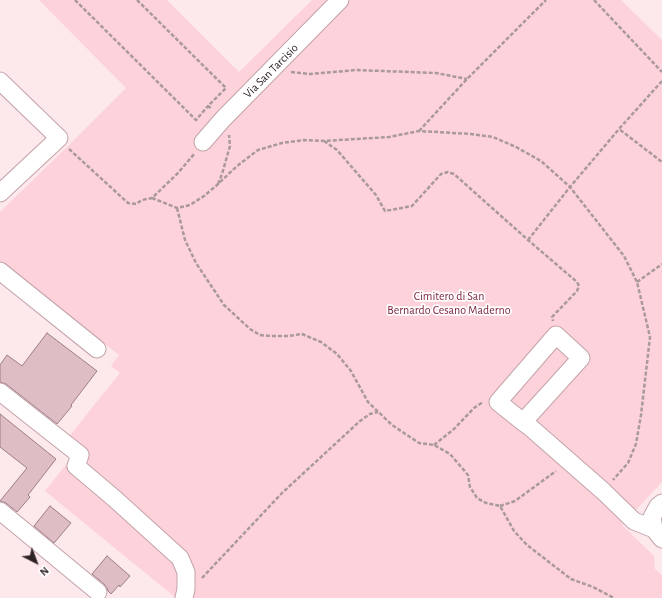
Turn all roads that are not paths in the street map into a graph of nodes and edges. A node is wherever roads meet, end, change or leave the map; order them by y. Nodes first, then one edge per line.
1 (340, 0) edge
2 (0, 81) edge
3 (203, 142) road end
4 (0, 193) edge
5 (0, 271) edge
6 (98, 349) dead end
7 (0, 392) edge
8 (523, 422) junction
9 (662, 503) edge
10 (0, 511) edge
11 (658, 534) edge
12 (98, 592) dead end
13 (184, 598) edge

1 - 3 street, Via San Tarcisio
2 - 4 street
5 - 6 street
7 - 13 street
8 - 8 street
8 - 11 street
9 - 11 street
10 - 12 street

